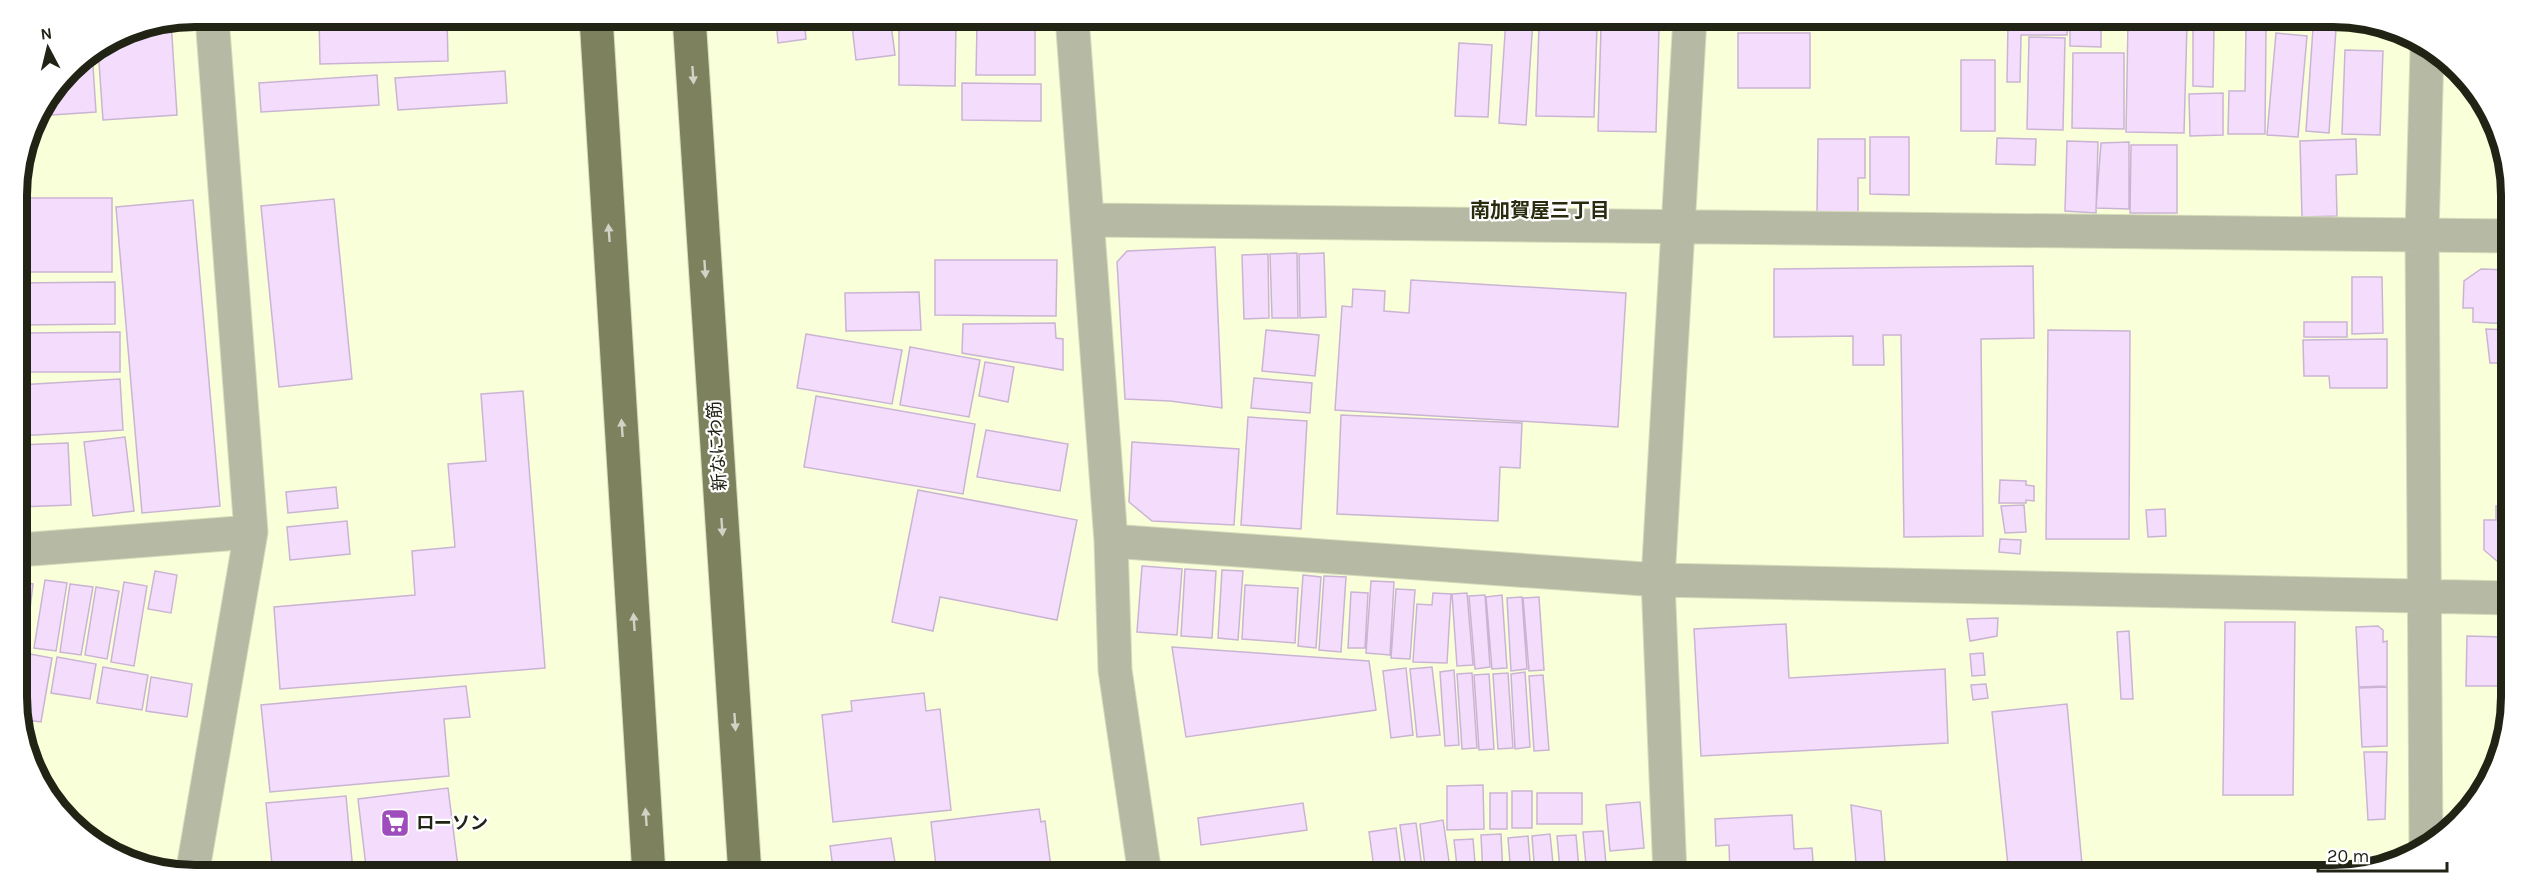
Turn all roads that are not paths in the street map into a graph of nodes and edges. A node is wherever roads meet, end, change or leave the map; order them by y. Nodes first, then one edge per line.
1 (213, 27) edge
2 (597, 27) edge
3 (690, 27) edge
4 (1073, 27) edge
5 (1689, 27) edge
6 (2427, 55) edge
7 (1088, 220) junction
8 (1678, 225) junction
9 (2422, 234) junction
10 (2501, 236) edge
11 (251, 532) junction
12 (1111, 541) junction
13 (27, 549) edge
14 (1658, 580) junction
15 (2426, 596) junction
16 (2501, 598) edge
17 (2426, 838) edge
18 (194, 865) edge
19 (648, 865) edge
20 (744, 865) edge
21 (1144, 865) edge
22 (1662, 865) edge

1 - 11 street
19 -> 2 main road
3 -> 20 main road, 新なにわ筋
4 - 7 street
5 - 8 street
6 - 9 street
7 - 8 street
7 - 12 street
8 - 9 street
8 - 14 street
9 - 10 street
9 - 15 street
11 - 13 street
11 - 18 street
12 - 14 street
12 - 21 street
14 - 15 street
14 - 22 street
15 - 16 street
15 - 17 street

